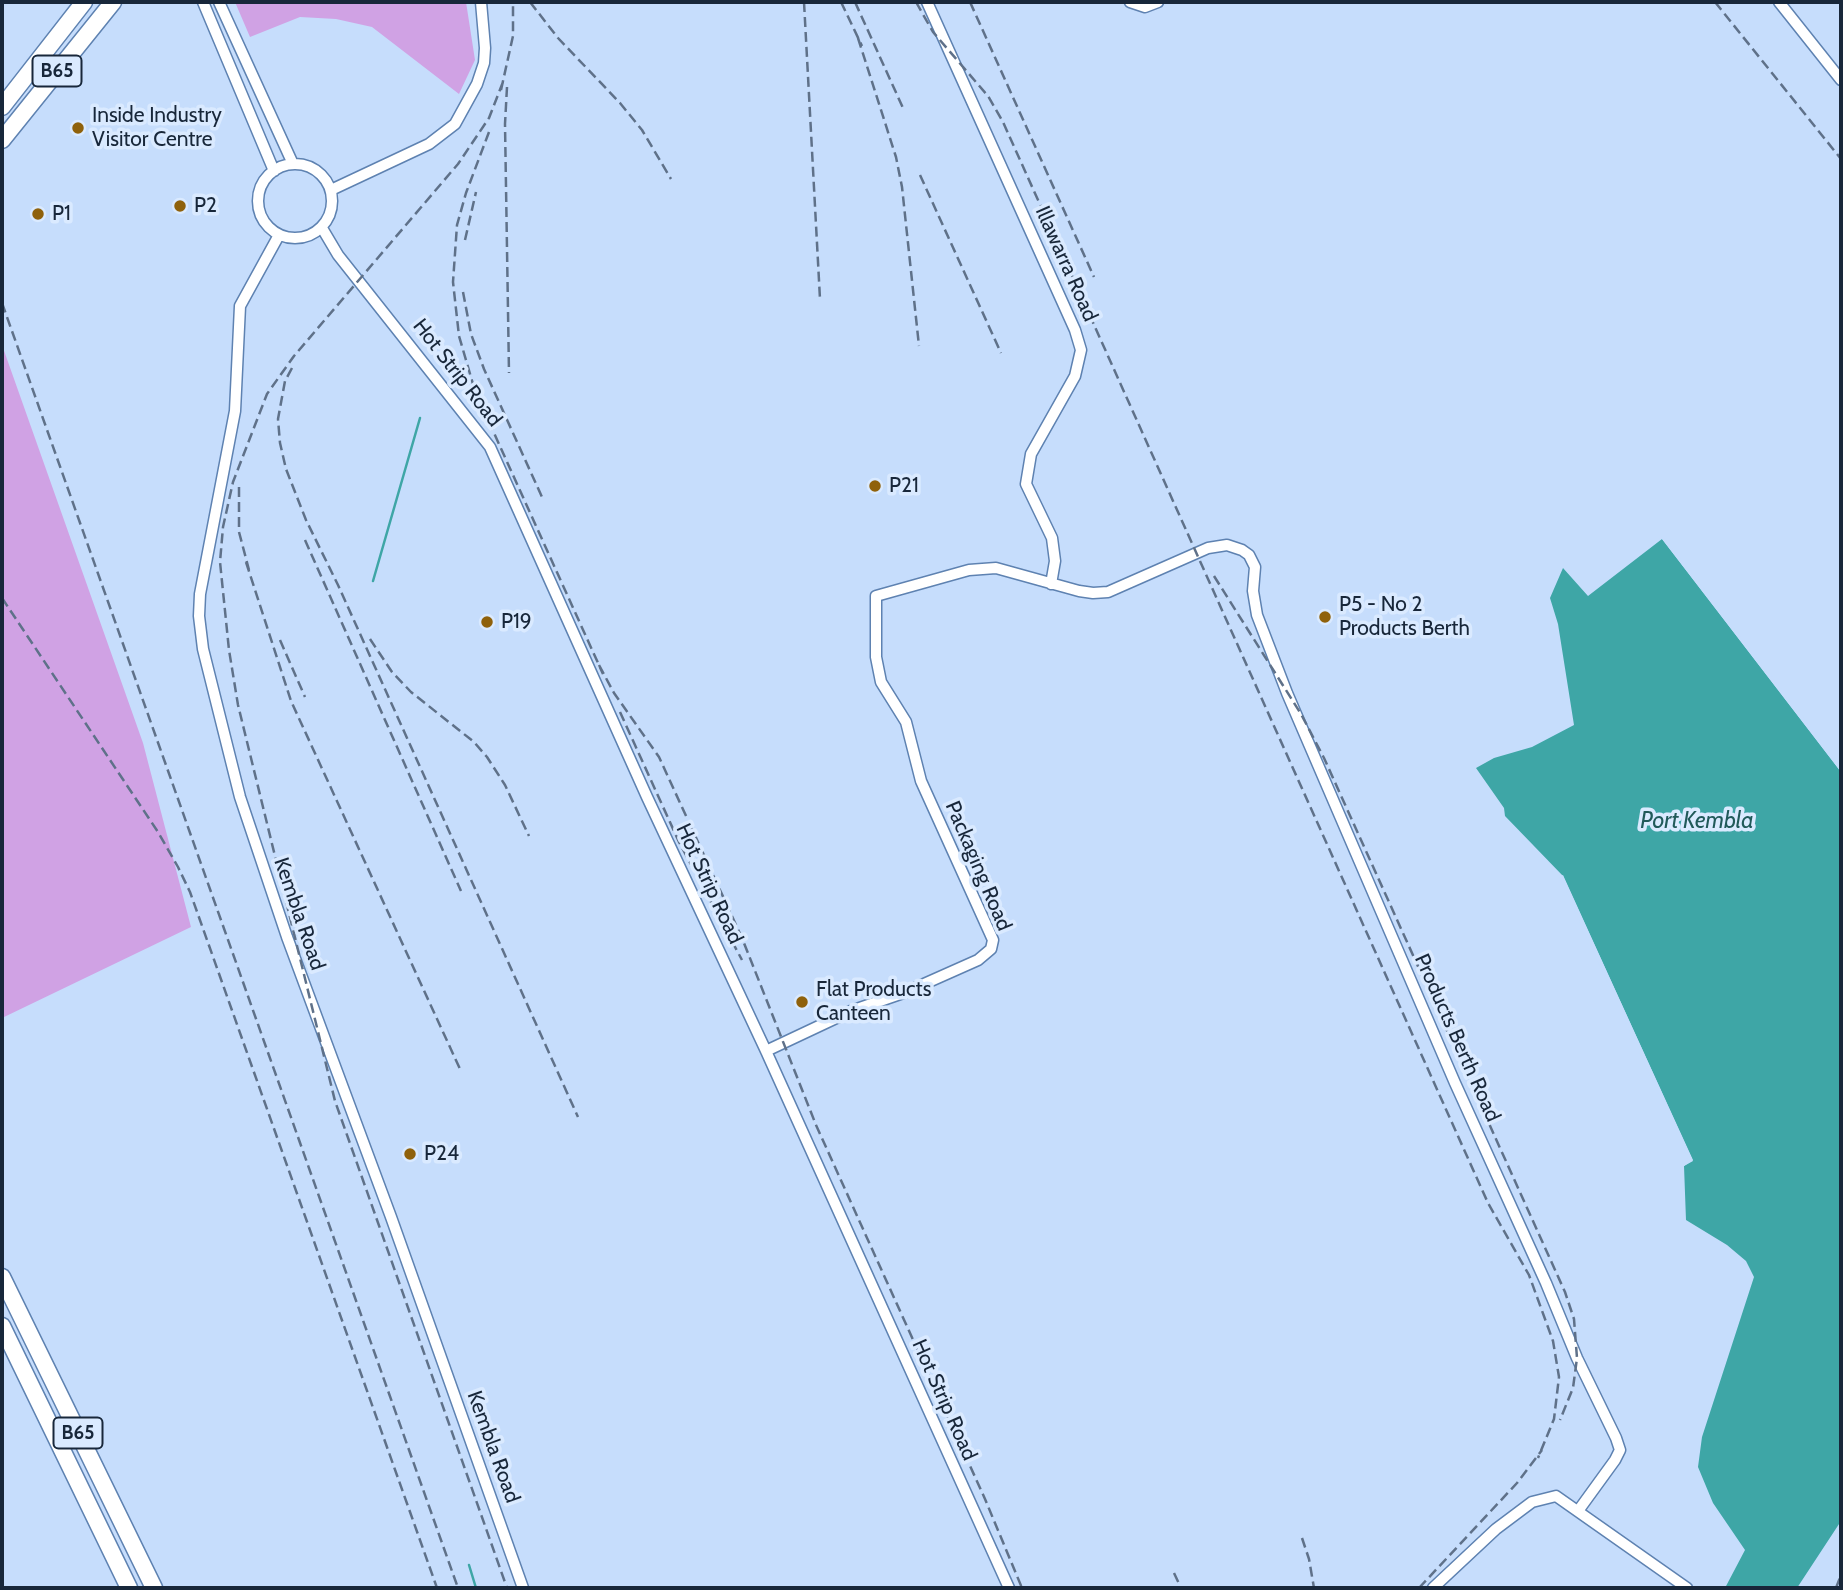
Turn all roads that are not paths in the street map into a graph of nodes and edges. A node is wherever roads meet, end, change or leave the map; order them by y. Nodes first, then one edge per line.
1 (84, 2) edge
2 (113, 2) edge
3 (203, 2) edge
4 (219, 2) edge
5 (481, 2) edge
6 (927, 2) edge
7 (1130, 2) edge
8 (1158, 2) edge
9 (1779, 2) edge
10 (244, 58) junction
11 (230, 67) junction
12 (1841, 80) edge
13 (2, 107) edge
14 (2, 140) edge
15 (293, 164) junction
16 (274, 171) junction
17 (331, 190) junction
18 (321, 228) junction
19 (279, 235) junction
20 (1051, 584) junction
21 (766, 1051) junction
22 (2, 1277) edge
23 (2, 1326) edge
24 (1578, 1511) junction
25 (129, 1588) edge
26 (154, 1588) edge
27 (523, 1588) edge
28 (1009, 1588) edge
29 (1433, 1588) edge
30 (1687, 1588) edge

1 - 13 main road, B65
2 - 14 main road, B65
3 - 11 street
4 - 10 street
5 - 17 street
6 - 20 street, Illawarra Road
7 - 8 street
9 - 12 street
10 - 11 street
10 - 15 street
11 - 16 street
15 - 16 street
15 - 17 street
16 - 19 street
17 - 18 street
18 - 19 street
18 - 21 street, Hot Strip Road
19 - 27 street, Kembla Road
20 - 21 street, Packaging Road
20 - 24 street, Products Berth Road
21 - 28 street, Hot Strip Road
22 - 26 main road, B65
23 - 25 main road, B65
24 - 29 street
24 - 30 street

